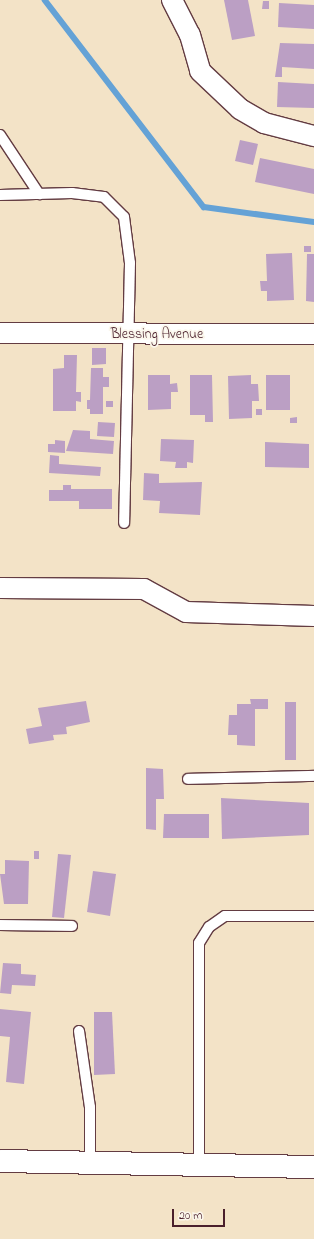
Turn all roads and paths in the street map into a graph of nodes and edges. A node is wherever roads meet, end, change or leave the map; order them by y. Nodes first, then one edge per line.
1 (172, 0) edge
2 (0, 134) edge
3 (314, 136) edge
4 (39, 194) junction
5 (0, 195) edge
6 (0, 333) edge
7 (314, 334) edge
8 (128, 335) junction
9 (124, 523) dead end
10 (0, 588) edge
11 (314, 616) edge
12 (314, 776) edge
13 (188, 778) dead end
14 (314, 916) edge
15 (0, 925) edge
16 (72, 926) dead end
17 (79, 1031) dead end
18 (0, 1161) edge
19 (90, 1163) junction
20 (199, 1165) junction
21 (314, 1167) edge

1 - 3 street
2 - 4 lane
4 - 5 lane
4 - 8 lane
6 - 8 street, Blessing Avenue
7 - 8 street, Blessing Avenue
8 - 9 lane
10 - 11 street
12 - 13 lane
14 - 20 lane
15 - 16 lane
17 - 19 lane
18 - 19 main road
19 - 20 main road
20 - 21 main road

